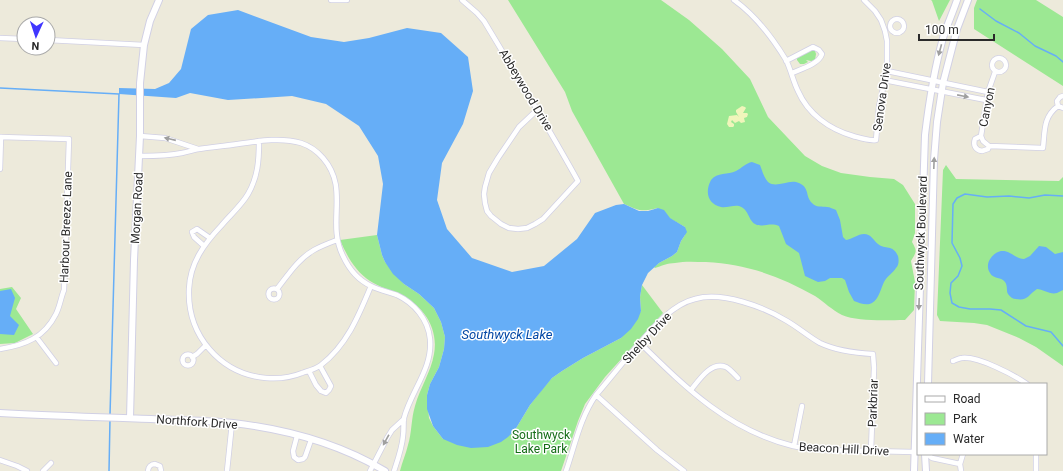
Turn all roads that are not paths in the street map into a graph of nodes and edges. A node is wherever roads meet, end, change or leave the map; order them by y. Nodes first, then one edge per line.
1 (159, 0) edge
2 (331, 0) edge
3 (347, 0) edge
4 (462, 0) edge
5 (734, 0) edge
6 (864, 0) edge
7 (957, 0) edge
8 (968, 0) edge
9 (891, 28) dead end
10 (885, 31) junction
11 (0, 38) edge
12 (16, 39) edge
13 (56, 40) edge
14 (144, 45) junction
15 (786, 61) junction
16 (887, 71) junction
17 (995, 72) dead end
18 (792, 73) junction
19 (884, 80) junction
20 (933, 81) junction
21 (943, 83) junction
22 (931, 90) junction
23 (941, 92) junction
24 (988, 92) junction
25 (1063, 96) edge
26 (986, 100) junction
27 (1061, 107) edge
28 (537, 110) junction
29 (140, 136) junction
30 (981, 136) junction
31 (1, 137) edge
32 (259, 141) junction
33 (989, 146) junction
34 (198, 149) junction
35 (140, 156) junction
36 (0, 169) edge
37 (210, 238) junction
38 (337, 240) junction
39 (204, 246) junction
40 (371, 286) junction
41 (277, 289) dead end
42 (920, 291) junction
43 (930, 292) junction
44 (37, 338) junction
45 (640, 343) junction
46 (206, 345) junction
47 (0, 349) edge
48 (873, 354) joint
49 (192, 357) dead end
50 (953, 361) dead end
51 (56, 363) dead end
52 (320, 366) junction
53 (309, 371) junction
54 (738, 378) dead end
55 (918, 383) edge
56 (928, 383) edge
57 (1025, 383) edge
58 (691, 390) junction
59 (596, 395) junction
60 (802, 406) dead end
61 (917, 412) edge
62 (0, 413) edge
63 (130, 418) junction
64 (404, 419) junction
65 (232, 423) junction
66 (297, 436) junction
67 (311, 440) junction
68 (794, 446) junction
69 (871, 451) junction
70 (916, 452) edge
71 (926, 455) edge
72 (928, 455) edge
73 (945, 455) edge
74 (963, 455) edge
75 (1036, 455) edge
76 (0, 460) edge
77 (944, 461) junction
78 (51, 464) dead end
79 (374, 464) junction
80 (960, 464) junction
81 (27, 471) edge
82 (43, 471) edge
83 (148, 471) edge
84 (161, 471) edge
85 (227, 471) edge
86 (370, 471) edge
87 (384, 471) edge
88 (394, 471) edge
89 (568, 471) edge
90 (684, 471) edge
91 (914, 471) edge
92 (926, 471) edge
93 (961, 471) edge
94 (1036, 471) edge

1 - 14 street, Morgan Road
2 - 3 street
4 - 28 street, Abbeywood Drive
5 - 15 street
6 - 10 street, Senova Drive
7 -> 20 street, Southwyck Boulevard
8 - 21 street, Southwyck Boulevard
9 - 10 street
10 - 16 street, Senova Drive
11 - 12 street
13 - 14 street
14 - 29 street, Morgan Road
15 - 18 street
15 - 18 street
16 - 19 street, Senova Drive
16 - 20 street
17 - 24 street, Canyon
18 - 19 street, Senova Drive
19 - 22 street
20 - 21 street
20 - 22 street, Southwyck Boulevard
21 - 23 street, Southwyck Boulevard
21 - 24 street
22 - 23 street
22 - 42 street, Southwyck Boulevard
23 -> 26 street
43 -> 23 street, Southwyck Boulevard
24 - 26 street, Canyon
25 - 27 street
26 - 30 street, Canyon
27 - 33 street
28 - 28 street, Abbeywood Drive
34 -> 29 street
29 - 35 street, Morgan Road
30 - 33 street, Canyon
30 - 33 street
31 - 36 street
31 - 44 street, Harbour Breeze Lane
32 - 34 street
32 - 37 street
32 - 38 street
34 - 35 street
35 - 63 street, Morgan Road
37 - 39 street
37 - 39 street
38 - 40 street
38 - 41 street
39 - 46 street
40 - 52 street
40 - 64 street
42 - 43 street
42 -> 55 street, Southwyck Boulevard
43 - 56 street, Southwyck Boulevard
44 - 47 street
44 - 51 street
45 - 48 street, Shelby Drive
45 - 58 street, Beacon Hill Drive
45 - 59 street, Shelby Drive
46 - 49 street
46 - 53 street
48 - 69 street, Parkbriar
50 - 57 street
52 - 53 street
52 - 53 street
54 - 58 street
58 - 68 street, Beacon Hill Drive
59 - 89 street, Shelby Drive
59 - 90 street
60 - 68 street
61 -> 70 street, Southwyck Boulevard
62 - 63 street, Northfork Drive
63 - 65 street, Northfork Drive
64 -> 79 street
64 - 88 street
65 - 66 street, Northfork Drive
65 - 85 street
66 - 67 street, Northfork Drive
66 - 67 street
67 - 79 street, Northfork Drive
68 - 69 street, Beacon Hill Drive
69 - 70 street, Beacon Hill Drive
70 - 91 street, Southwyck Boulevard
71 - 92 street
72 - 77 street
73 - 77 street
74 - 80 street
75 - 94 street
76 - 81 street
77 - 80 street
78 - 82 street
79 - 86 street
79 - 87 street, Northfork Drive
80 - 93 street
83 - 84 street

